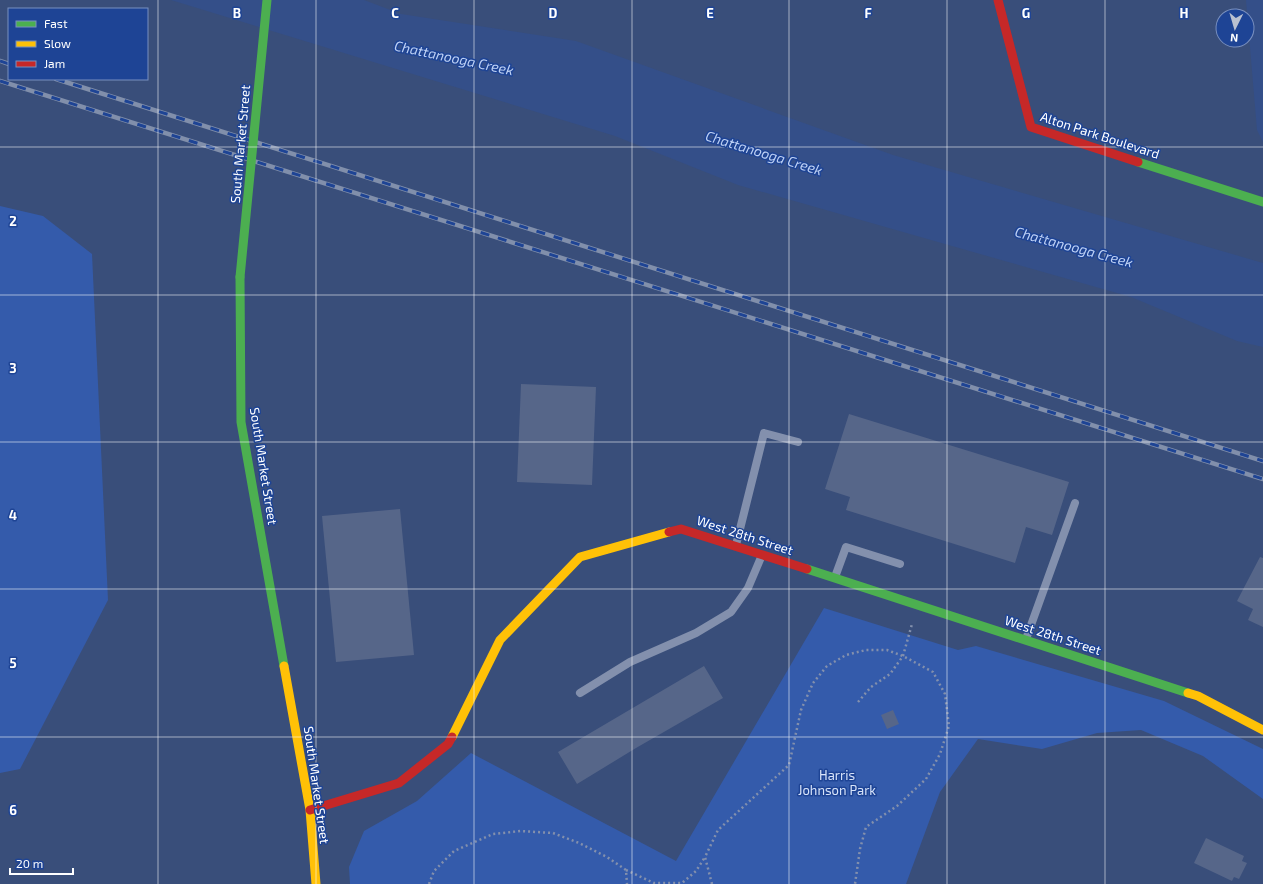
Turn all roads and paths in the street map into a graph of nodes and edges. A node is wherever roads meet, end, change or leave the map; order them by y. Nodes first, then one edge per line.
1 (267, 0) edge
2 (998, 0) edge
3 (1263, 202) edge
4 (798, 442) dead end
5 (1075, 503) dead end
6 (736, 546) junction
7 (762, 555) junction
8 (900, 564) dead end
9 (835, 578) junction
10 (918, 605) junction
11 (1026, 640) junction
12 (903, 656) junction
13 (580, 693) dead end
14 (858, 702) dead end
15 (1263, 730) edge
16 (310, 810) junction
17 (705, 857) junction
18 (626, 870) junction
19 (316, 884) edge
20 (429, 884) edge
21 (628, 884) edge
22 (712, 884) edge
23 (855, 884) edge

1 - 16 street, South Market Street, bridge
2 - 3 street, Alton Park Boulevard
4 - 6 lane
5 - 11 lane
6 - 7 street, West 28th Street
6 - 16 street, West 28th Street
7 - 9 street, West 28th Street
7 - 13 lane
8 - 9 lane
9 - 10 street, West 28th Street
10 - 11 street, West 28th Street
10 - 12 path
11 - 15 street, West 28th Street
12 - 14 path
12 - 17 path
12 - 23 path
16 - 19 street, South Market Street
17 - 18 path
17 - 22 path
18 - 20 path
18 - 21 path

